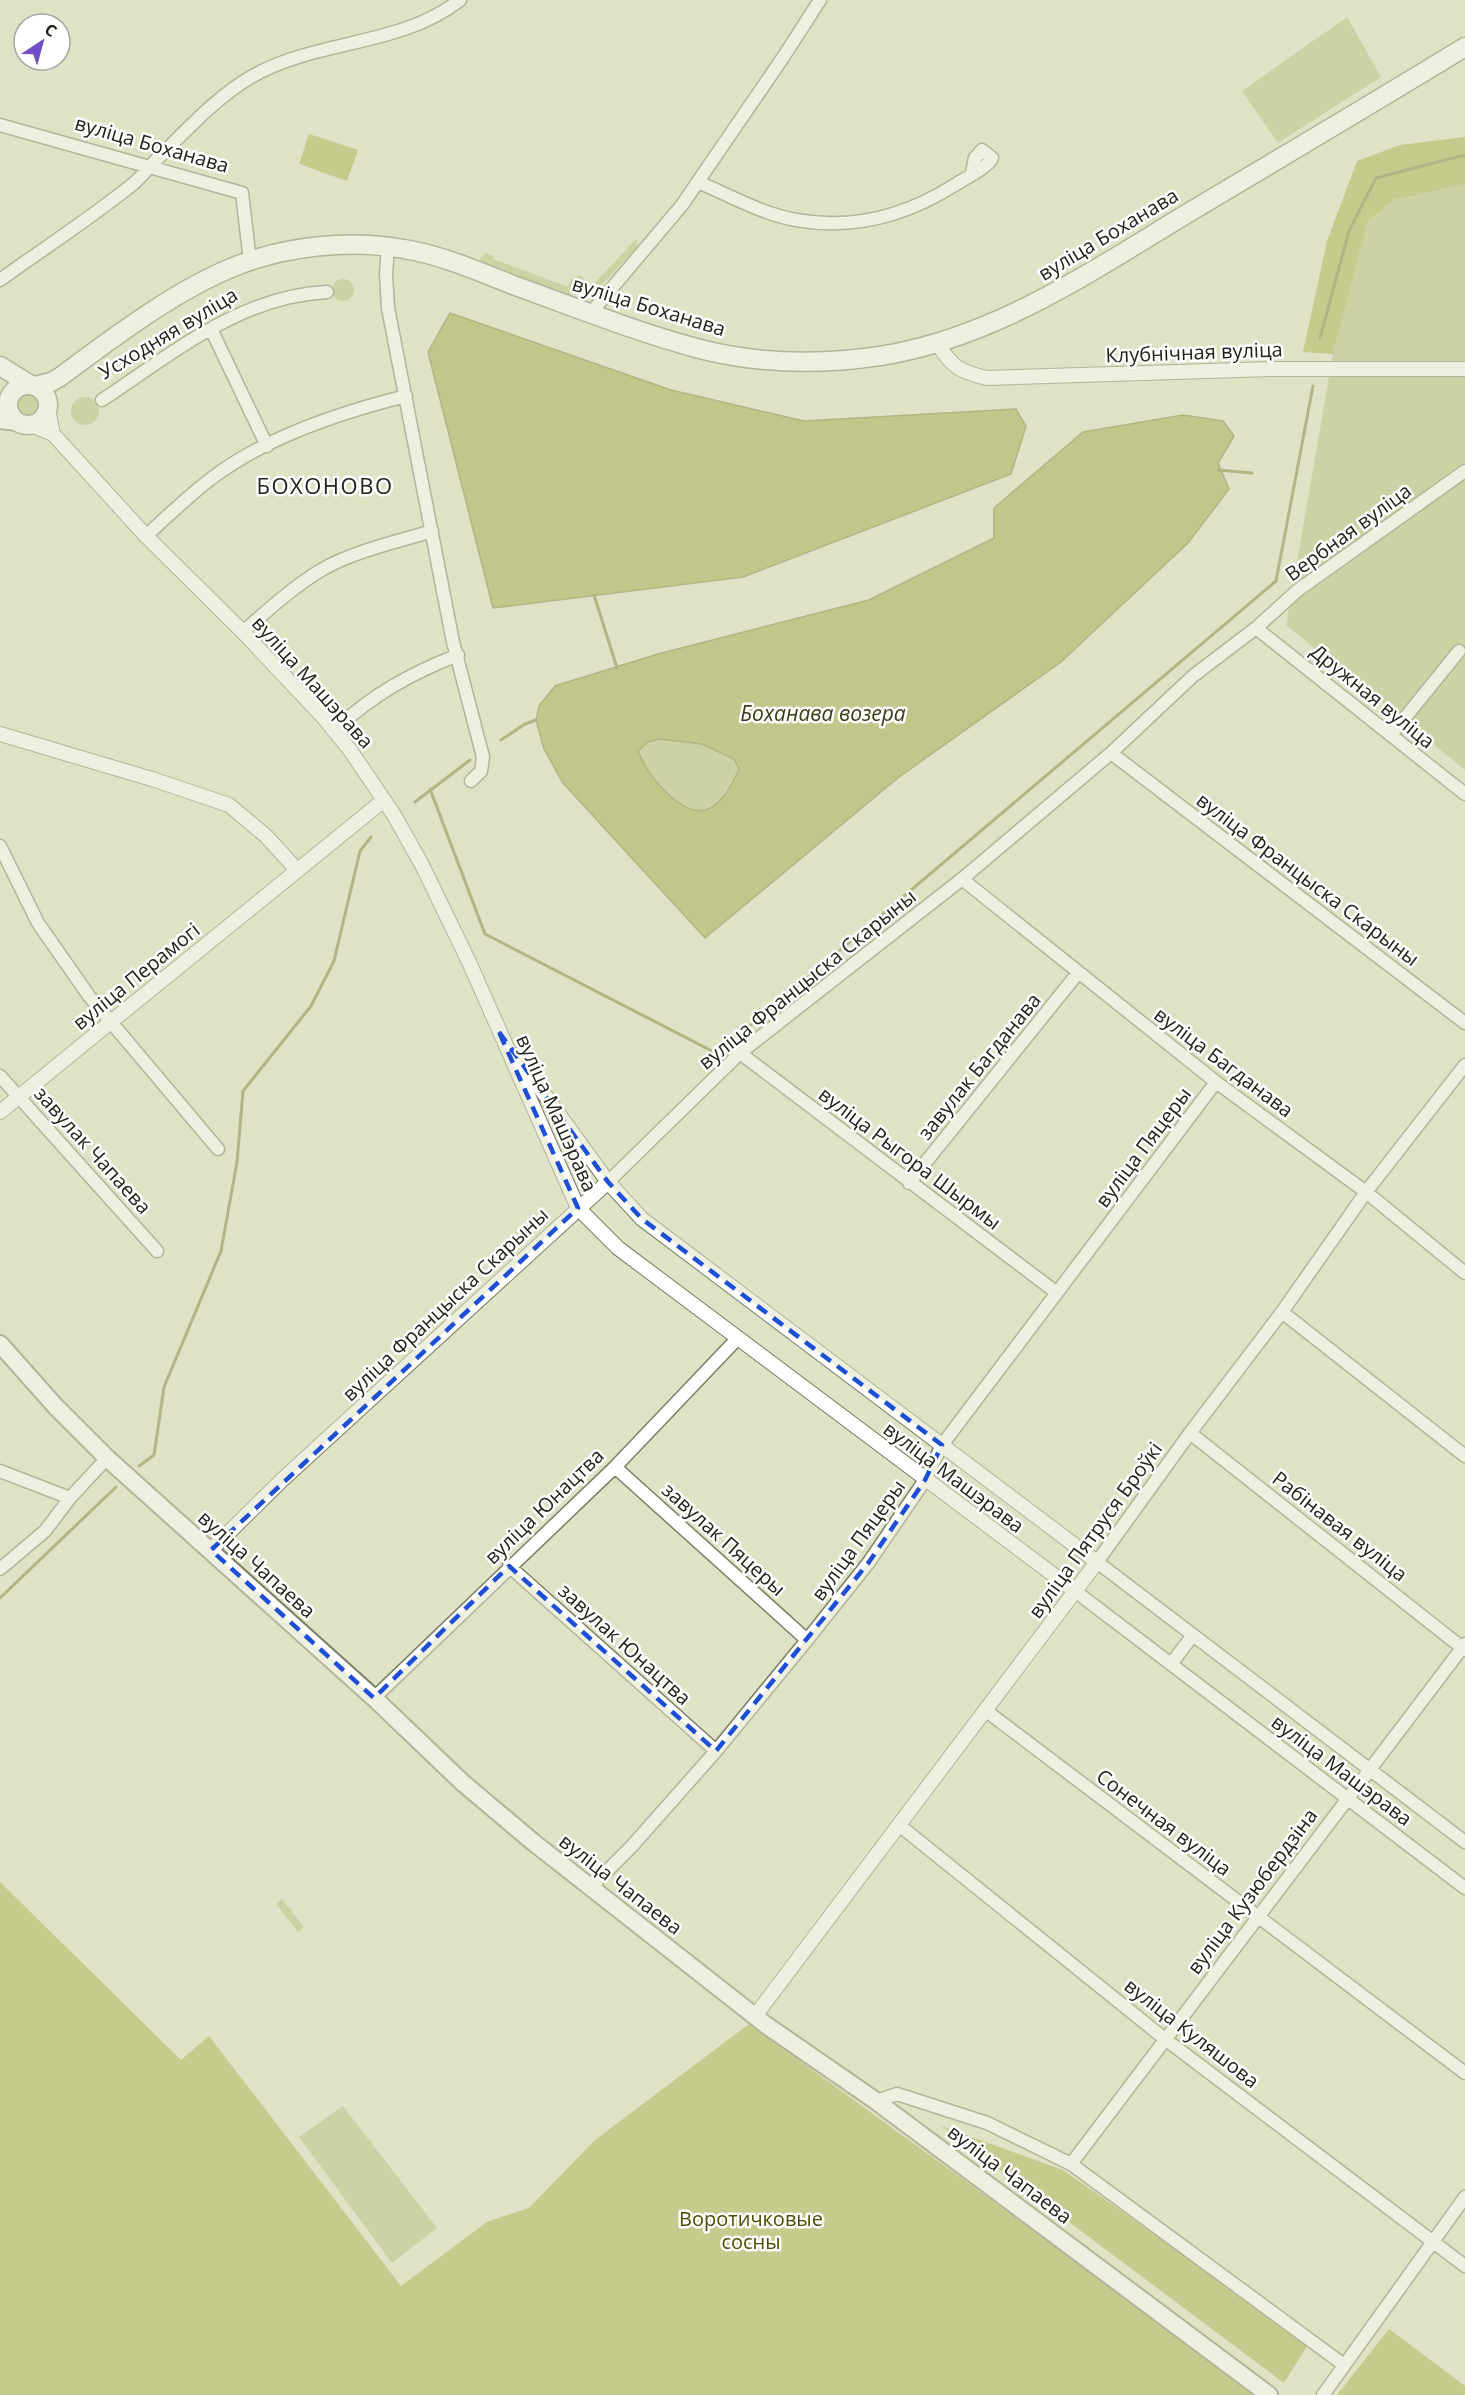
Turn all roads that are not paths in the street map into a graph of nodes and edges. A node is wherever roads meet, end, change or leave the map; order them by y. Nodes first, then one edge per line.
1 (460, 0) edge
2 (820, 0) edge
3 (1465, 47) edge
4 (0, 125) edge
5 (149, 167) junction
6 (972, 173) dead end
7 (698, 182) junction
8 (388, 246) junction
9 (250, 261) junction
10 (0, 280) edge
11 (327, 292) dead end
12 (590, 314) junction
13 (211, 329) junction
14 (937, 343) junction
15 (0, 366) edge
16 (1465, 369) edge
17 (0, 377) edge
18 (60, 377) junction
19 (32, 385) junction
20 (406, 396) junction
21 (102, 400) dead end
22 (6, 405) edge
23 (48, 406) junction
24 (16, 422) edge
25 (53, 434) junction
26 (267, 446) junction
27 (1465, 471) edge
28 (432, 531) junction
29 (146, 536) junction
30 (1256, 628) junction
31 (243, 632) junction
32 (1459, 651) dead end
33 (458, 655) junction
34 (334, 730) junction
35 (0, 735) edge
36 (1391, 735) junction
37 (1111, 753) junction
38 (471, 781) dead end
39 (1465, 794) edge
40 (384, 800) junction
41 (0, 846) edge
42 (297, 870) junction
43 (962, 879) junction
44 (1078, 973) junction
45 (111, 1022) junction
46 (1465, 1023) edge
47 (499, 1032) junction
48 (740, 1053) junction
49 (1465, 1065) edge
50 (0, 1076) edge
51 (1216, 1082) junction
52 (18, 1097) junction
53 (0, 1112) edge
54 (218, 1149) dead end
55 (608, 1182) junction
56 (909, 1183) junction
57 (1366, 1192) junction
58 (578, 1208) junction
59 (157, 1251) dead end
60 (1465, 1273) edge
61 (1057, 1293) junction
62 (1282, 1312) junction
63 (738, 1339) junction
64 (0, 1344) edge
65 (1190, 1433) junction
66 (942, 1445) junction
67 (1465, 1456) edge
68 (107, 1458) junction
69 (615, 1467) junction
70 (0, 1471) edge
71 (925, 1480) junction
72 (70, 1498) junction
73 (211, 1550) junction
74 (1097, 1563) junction
75 (509, 1566) junction
76 (0, 1569) edge
77 (1075, 1591) junction
78 (1193, 1635) junction
79 (807, 1640) junction
80 (1464, 1647) edge
81 (1171, 1664) junction
82 (374, 1698) junction
83 (985, 1710) junction
84 (716, 1751) junction
85 (1369, 1769) junction
86 (1346, 1798) junction
87 (899, 1825) junction
88 (1465, 1842) edge
89 (592, 1886) junction
90 (1465, 1888) edge
91 (1256, 1917) junction
92 (755, 2016) junction
93 (1165, 2038) junction
94 (1465, 2073) edge
95 (876, 2100) junction
96 (1071, 2164) junction
97 (1465, 2197) edge
98 (1432, 2241) junction
99 (1465, 2266) edge
100 (1344, 2365) junction
101 (1269, 2395) edge
102 (1323, 2395) edge

1 - 5 street
2 - 7 street
3 - 14 main road, вуліца Боханава
4 - 5 street, вуліца Боханава
5 - 9 street, вуліца Боханава
5 - 10 street
6 - 7 street
7 - 12 street
8 - 9 main road, вуліца Боханава
8 - 12 main road, вуліца Боханава
8 - 20 street
9 - 18 main road, Усходняя вуліца
11 - 13 street, Усходняя вуліца
12 - 14 main road, вуліца Боханава
13 - 21 street, Усходняя вуліца
13 - 26 street
14 - 16 street, Клубнічная вуліца
15 - 19 main road
17 - 22 main road
18 - 19 main road, Усходняя вуліца
18 - 23 main road
19 - 22 main road
19 - 23 main road
20 - 26 street
20 - 28 street
22 - 24 main road
23 - 24 main road
23 - 25 street
24 - 25 street, вуліца Машэрава
25 - 29 street, вуліца Машэрава
26 - 29 street
27 - 30 street, Вербная вуліца
28 - 31 street
28 - 33 street
29 - 31 street, вуліца Машэрава
30 - 36 street, Дружная вуліца
30 - 37 street
31 - 34 street, вуліца Машэрава
32 - 36 street
33 - 34 street
33 - 38 street
34 - 40 street, вуліца Машэрава
35 - 42 street
36 - 39 street, Дружная вуліца
37 - 43 street, вуліца Францыска Скарыны
37 - 46 street, вуліца Францыска Скарыны
40 - 42 street, вуліца Перамогі
40 - 47 street, вуліца Машэрава
41 - 45 street
42 - 45 street, вуліца Перамогі
43 - 44 street, вуліца Багданава
43 - 48 street, вуліца Францыска Скарыны
44 - 51 street, вуліца Багданава
44 - 56 street, завулак Багданава
45 - 52 street, вуліца Перамогі
45 - 54 street
47 - 55 street, вуліца Машэрава
47 - 58 street, вуліца Машэрава
48 - 55 street, вуліца Францыска Скарыны
48 - 56 street, вуліца Рыгора Шырмы
49 - 57 street, вуліца Пятруся Броўкі
50 - 52 street, завулак Чапаева
51 - 57 street, вуліца Багданава
51 - 61 street, вуліца Пяцеры
52 - 53 street, вуліца Перамогі
52 - 59 street, завулак Чапаева
55 - 58 street, вуліца Францыска Скарыны
55 - 66 street, вуліца Машэрава
56 - 61 street, вуліца Рыгора Шырмы
57 - 60 street, вуліца Багданава
57 - 62 street, вуліца Пятруся Броўкі
58 - 63 street, вуліца Машэрава
58 - 73 street, вуліца Францыска Скарыны
61 - 66 street, вуліца Пяцеры
62 - 65 street, вуліца Пятруся Броўкі
62 - 67 street
63 - 69 street, вуліца Юнацтва
63 - 71 street, вуліца Машэрава
64 - 68 main road, вуліца Чапаева
65 - 74 street, вуліца Пятруся Броўкі
65 - 80 street, Рабінавая вуліца
66 - 71 street, вуліца Пяцеры
66 - 74 street, вуліца Машэрава
68 - 72 street
68 - 73 main road, вуліца Чапаева
69 - 75 street, вуліца Юнацтва
69 - 79 street, завулак Пяцеры
70 - 72 street
71 - 77 street, вуліца Машэрава
71 - 79 street, вуліца Пяцеры
72 - 76 street
73 - 82 main road, вуліца Чапаева
74 - 77 street, вуліца Пятруся Броўкі
74 - 78 street, вуліца Машэрава
75 - 82 street, вуліца Юнацтва
75 - 84 street, завулак Юнацтва
77 - 81 street, вуліца Машэрава
77 - 83 street, вуліца Пятруся Броўкі
78 - 81 street
78 - 85 street, вуліца Машэрава
79 - 84 street, вуліца Пяцеры
80 - 85 street, вуліца Кузюбердзіна
81 - 86 street, вуліца Машэрава
82 - 89 main road, вуліца Чапаева
83 - 87 street, вуліца Пятруся Броўкі
83 - 91 street, Сонечная вуліца
84 - 89 street, вуліца Пяцеры
85 - 86 street, вуліца Кузюбердзіна
85 - 88 street, вуліца Машэрава
86 - 90 street, вуліца Машэрава
86 - 91 street, вуліца Кузюбердзіна
87 - 92 street, вуліца Пятруся Броўкі
87 - 93 street, вуліца Куляшова
89 - 92 main road, вуліца Чапаева
91 - 93 street, вуліца Кузюбердзіна
91 - 94 street, Сонечная вуліца
92 - 95 main road, вуліца Чапаева
93 - 96 street, вуліца Кузюбердзіна
93 - 98 street, вуліца Куляшова
95 - 96 street
95 - 101 main road, вуліца Чапаева
96 - 100 street
97 - 98 street
98 - 99 street, вуліца Куляшова
98 - 100 street
100 - 102 street

